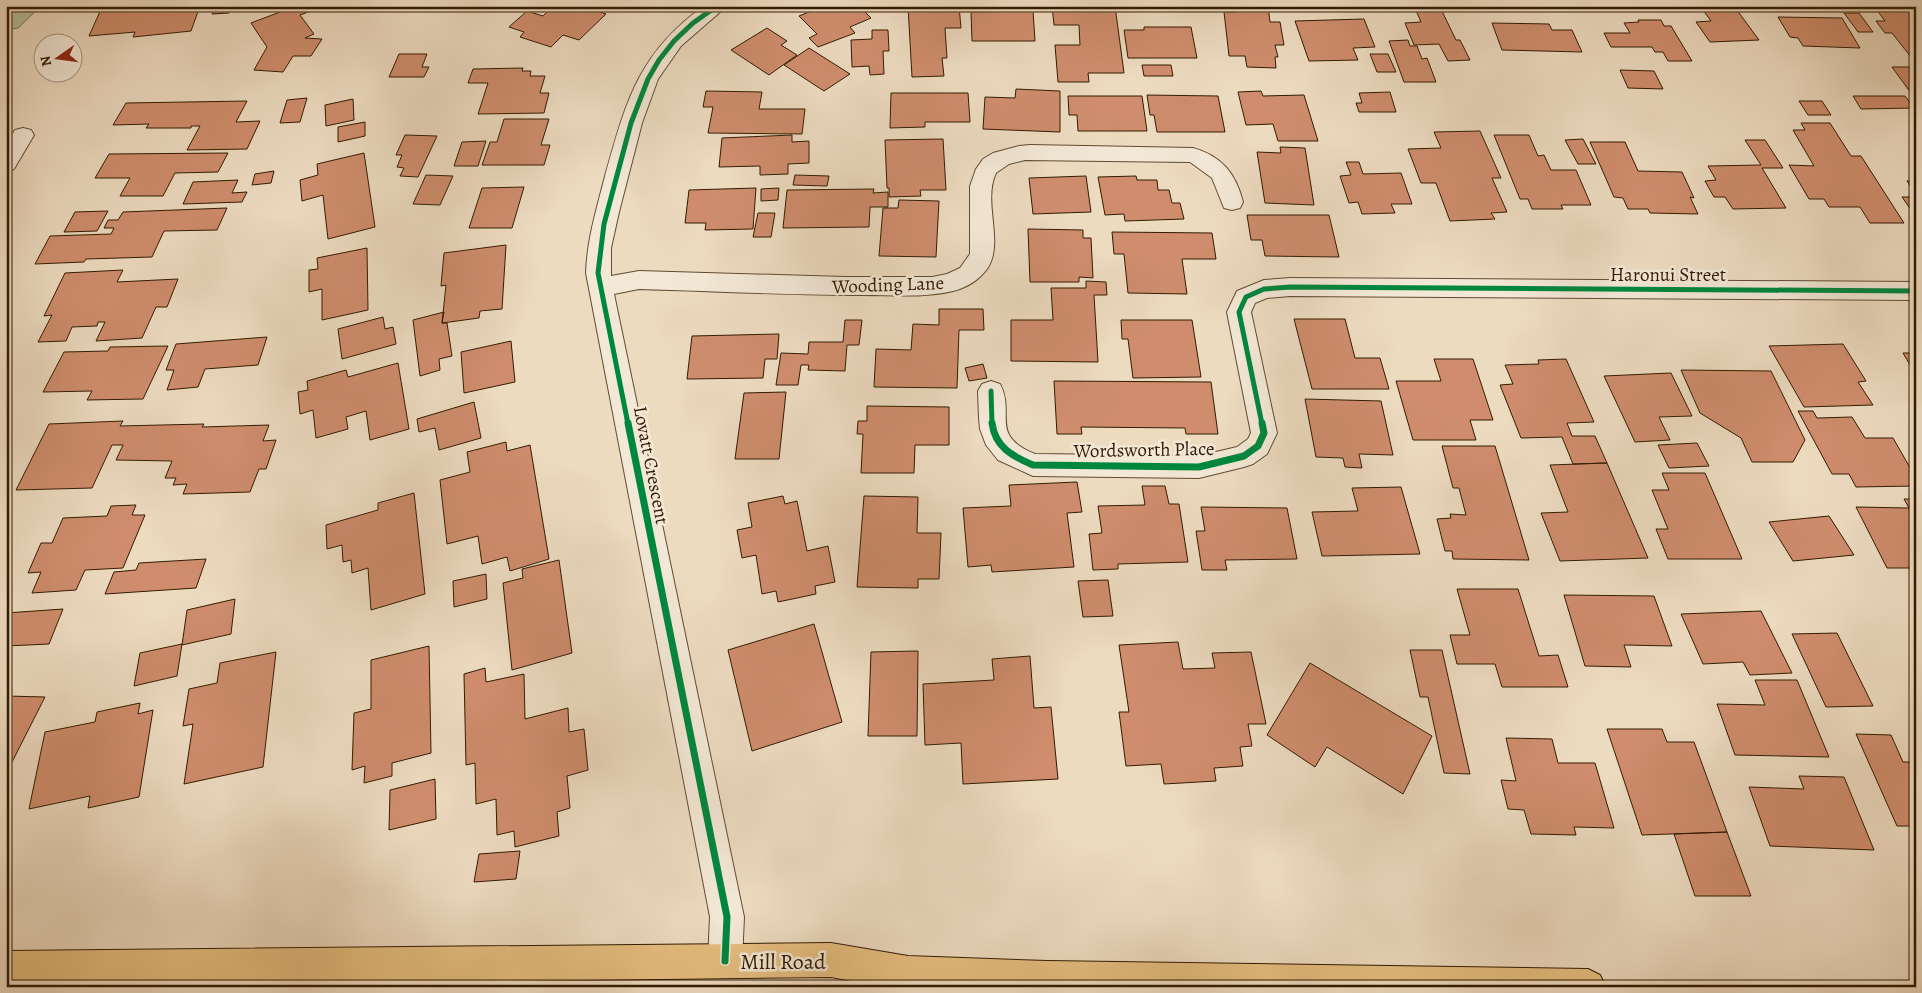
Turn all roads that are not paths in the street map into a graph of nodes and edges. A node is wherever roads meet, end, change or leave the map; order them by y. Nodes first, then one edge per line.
1 (716, 6) edge
2 (23, 134) dead end
3 (6, 164) edge
4 (1232, 202) dead end
5 (601, 287) junction
6 (1420, 287) joint
7 (1916, 291) edge
8 (991, 391) dead end
9 (725, 961) junction
10 (6, 969) edge
11 (1047, 983) edge
12 (1588, 987) edge

1 - 5 street, Lovatt Crescent
2 - 3 street
4 - 5 street, Wooding Lane
5 - 9 street, Lovatt Crescent
6 - 7 street, Haronui Street
6 - 8 street, Wordsworth Place
9 - 10 main road, Mill Road
9 - 11 main road, Mill Road
11 - 12 main road, Mill Road

